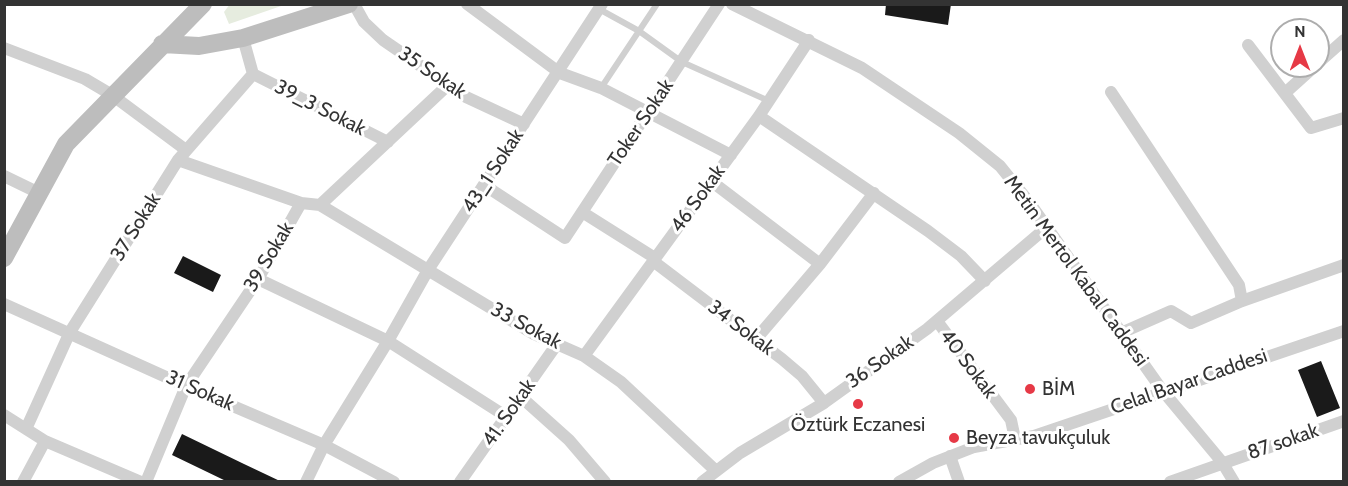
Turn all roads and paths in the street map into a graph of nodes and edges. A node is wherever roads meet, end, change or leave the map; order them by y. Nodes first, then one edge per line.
1 (203, 4) edge
2 (352, 4) edge
3 (467, 4) edge
4 (657, 4) edge
5 (719, 4) edge
6 (732, 4) edge
7 (601, 7) edge
8 (639, 31) junction
9 (243, 38) junction
10 (809, 40) junction
11 (1344, 40) edge
12 (162, 44) junction
13 (1248, 45) dead end
14 (4, 48) edge
15 (1330, 52) edge
16 (682, 62) junction
17 (560, 73) junction
18 (253, 74) junction
19 (1301, 78) edge
20 (448, 85) junction
21 (601, 88) junction
22 (1111, 92) dead end
23 (1285, 93) junction
24 (112, 95) junction
25 (769, 101) junction
26 (648, 112) junction
27 (759, 117) junction
28 (1344, 118) edge
29 (524, 124) junction
30 (388, 142) junction
31 (731, 154) junction
32 (182, 155) junction
33 (4, 176) edge
34 (711, 181) junction
35 (484, 184) junction
36 (39, 193) junction
37 (874, 193) junction
38 (301, 203) junction
39 (320, 205) junction
40 (582, 212) junction
41 (1047, 227) junction
42 (4, 258) edge
43 (654, 260) junction
44 (820, 264) junction
45 (1344, 265) edge
46 (428, 270) junction
47 (258, 279) junction
48 (985, 280) junction
49 (1242, 301) junction
50 (4, 304) edge
51 (937, 321) junction
52 (1344, 331) edge
53 (70, 332) junction
54 (1121, 333) junction
55 (756, 339) junction
56 (388, 341) junction
57 (557, 344) junction
58 (584, 356) junction
59 (186, 386) junction
60 (1162, 390) junction
61 (521, 398) junction
62 (824, 403) junction
63 (4, 415) edge
64 (507, 417) junction
65 (1344, 422) edge
66 (26, 429) junction
67 (1015, 439) junction
68 (45, 441) junction
69 (324, 445) junction
70 (950, 456) junction
71 (1222, 462) junction
72 (714, 470) junction
73 (23, 482) edge
74 (141, 482) edge
75 (146, 482) edge
76 (306, 482) edge
77 (394, 482) edge
78 (460, 482) edge
79 (605, 482) edge
80 (702, 482) edge
81 (899, 482) edge
82 (959, 482) edge
83 (1170, 482) edge
84 (1234, 482) edge

1 - 12 main road
2 - 9 main road
2 - 20 street, 35 Sokak
3 - 17 street
4 - 8 lane
5 - 16 street, Toker Sokak
6 - 10 street, Metin Mertol Kabal Caddesi
7 - 8 lane
7 - 17 street, 43_1 Sokak
8 - 16 lane
8 - 21 lane
9 - 12 main road
9 - 18 street
10 - 25 street, 46 Sokak
10 - 41 street, Metin Mertol Kabal Caddesi
11 - 15 street
12 - 24 main road
13 - 23 street
14 - 24 street
16 - 25 lane
16 - 26 street, Toker Sokak
17 - 21 street
17 - 29 street, 43_1 Sokak
18 - 30 street, 39_3 Sokak
18 - 32 street, 37 Sokak
19 - 23 street
20 - 29 street, 35 Sokak
20 - 30 street
21 - 26 street
22 - 49 street
23 - 28 street
24 - 32 street
24 - 36 main road
25 - 27 street, 46 Sokak
26 - 31 street
26 - 40 street, Toker Sokak
27 - 31 street, 46 Sokak
27 - 37 street
29 - 35 street, 43_1 Sokak
30 - 39 street
31 - 34 street, 46 Sokak
32 - 38 street
32 - 53 street, 37 Sokak
33 - 36 street
34 - 43 street, 46 Sokak
34 - 44 street
35 - 40 street, Toker Sokak
35 - 46 street, 43_1 Sokak
36 - 42 main road
37 - 44 street
37 - 48 street
38 - 39 street, 39 Sokak
38 - 47 street, 39 Sokak
39 - 46 street, 33 Sokak
40 - 43 street, 34 Sokak
41 - 48 street, 36 Sokak
41 - 54 street, Metin Mertol Kabal Caddesi
43 - 55 street, 34 Sokak
43 - 58 street, 46 Sokak
44 - 55 street
45 - 49 street
46 - 56 street, 43_1 Sokak
46 - 57 street, 33 Sokak
47 - 56 street
47 - 59 street, 39 Sokak
48 - 51 street, 36 Sokak
49 - 54 street
50 - 53 street, 31 Sokak
51 - 62 street, 36 Sokak
51 - 67 street, 40 Sokak
52 - 60 street, Celal Bayar Caddesi
53 - 59 street, 31 Sokak
53 - 66 street, 37 Sokak
54 - 60 street, Metin Mertol Kabal Caddesi
55 - 62 street, 34 Sokak
56 - 64 street
56 - 69 street, 43_1 Sokak
57 - 58 street, 33 Sokak
57 - 61 street, 41. Sokak
58 - 72 street, 33 Sokak
59 - 69 street, 31 Sokak
59 - 75 street, 39 Sokak
60 - 67 street, Celal Bayar Caddesi
60 - 71 street, Metin Mertol Kabal Caddesi
61 - 64 street, 41. Sokak
61 - 79 street
62 - 72 street, 36 Sokak
63 - 66 street
64 - 78 street, 41. Sokak
65 - 71 street, 87 sokak
66 - 68 street
67 - 70 street, Celal Bayar Caddesi
68 - 73 street
68 - 74 street
69 - 76 street, 43_1 Sokak
69 - 77 street, 31 Sokak
70 - 81 street, Celal Bayar Caddesi
70 - 82 street
71 - 83 street, 87 sokak
71 - 84 street, Metin Mertol Kabal Caddesi
72 - 80 street, 36 Sokak

